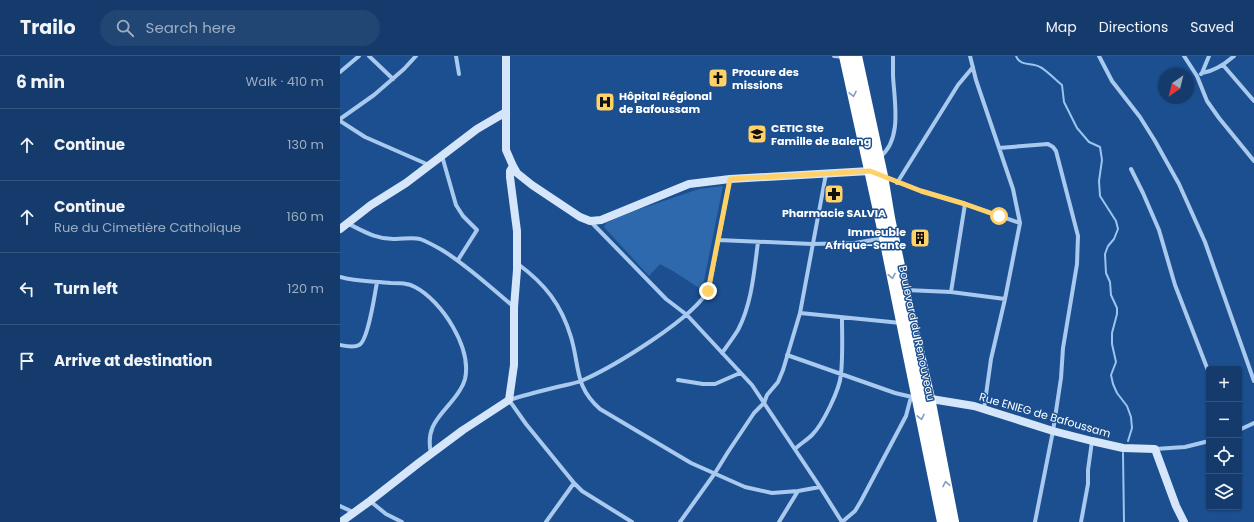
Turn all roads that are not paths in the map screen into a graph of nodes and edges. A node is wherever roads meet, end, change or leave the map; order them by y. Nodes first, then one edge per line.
1 (359, 56) edge
2 (369, 56) edge
3 (416, 56) edge
4 (456, 56) edge
5 (506, 56) edge
6 (847, 56) edge
7 (893, 56) edge
8 (970, 56) edge
9 (1099, 56) edge
10 (1184, 56) edge
11 (1209, 56) edge
12 (1234, 56) edge
13 (1223, 65) junction
14 (973, 67) junction
15 (340, 72) edge
16 (1202, 73) junction
17 (459, 74) dead end
18 (1197, 76) junction
19 (393, 79) junction
20 (1254, 101) edge
21 (506, 112) junction
22 (340, 120) edge
23 (999, 148) junction
24 (442, 156) junction
25 (1254, 161) edge
26 (872, 163) junction
27 (430, 166) junction
28 (513, 166) junction
29 (1131, 169) dead end
30 (826, 174) junction
31 (882, 176) junction
32 (730, 179) junction
33 (897, 183) junction
34 (965, 204) junction
35 (590, 221) junction
36 (347, 223) junction
37 (1020, 223) junction
38 (340, 229) edge
39 (884, 238) junction
40 (718, 240) junction
41 (758, 242) junction
42 (812, 244) junction
43 (458, 260) junction
44 (517, 264) junction
45 (340, 277) edge
46 (377, 282) junction
47 (904, 290) junction
48 (951, 292) junction
49 (1005, 299) junction
50 (514, 307) junction
51 (800, 313) junction
52 (687, 315) junction
53 (842, 318) junction
54 (906, 322) junction
55 (340, 345) edge
56 (722, 354) junction
57 (787, 355) junction
58 (1206, 366) edge
59 (740, 373) junction
60 (841, 375) junction
61 (678, 380) dead end
62 (580, 381) junction
63 (1254, 381) edge
64 (920, 398) junction
65 (509, 400) junction
66 (764, 403) junction
67 (984, 409) junction
68 (1254, 423) edge
69 (1242, 429) edge
70 (1052, 431) junction
71 (1092, 441) junction
72 (1206, 442) edge
73 (795, 449) junction
74 (1155, 449) junction
75 (431, 454) junction
76 (715, 473) junction
77 (574, 483) junction
78 (820, 487) junction
79 (798, 491) junction
80 (370, 501) junction
81 (340, 506) edge
82 (353, 512) junction
83 (341, 522) edge
84 (402, 522) edge
85 (546, 522) edge
86 (632, 522) edge
87 (680, 522) edge
88 (779, 522) edge
89 (842, 522) edge
90 (943, 522) edge
91 (953, 522) edge
92 (1035, 522) edge
93 (1081, 522) edge
94 (1184, 522) edge

1 - 15 street
2 - 19 street
3 - 19 street
4 - 17 street
5 - 21 street
6 - 26 highway, Boulevard du Renouveau
7 - 26 street
8 - 14 street
9 - 63 street
10 - 18 street
11 - 16 street
12 - 13 street
13 - 16 street
13 - 20 street
14 - 23 street
14 - 33 street
16 - 18 street
18 - 25 street
19 - 22 street
21 - 24 street
21 - 28 street
22 - 27 street
23 - 37 street
23 - 70 street
24 - 27 street
24 - 43 street
26 - 30 street
26 - 31 highway, Boulevard du Renouveau
26 - 39 highway, Boulevard du Renouveau
27 - 36 street
28 - 35 street
28 - 44 street
29 - 58 street
30 - 32 street
30 - 42 street
31 - 33 street
31 - 47 highway, Boulevard du Renouveau
32 - 35 street
32 - 40 street
33 - 34 street
34 - 37 street
34 - 48 street
35 - 52 street
36 - 38 street
36 - 43 street
37 - 49 street
39 - 42 street
39 -> 54 highway, Boulevard du Renouveau
40 - 41 street
40 - 52 street
41 - 42 street
41 - 56 street
42 - 51 street
43 - 50 street
44 - 50 street
44 - 62 street
45 - 46 street
46 - 55 street
46 - 75 street
47 - 48 street
47 - 54 highway, Boulevard du Renouveau
48 - 49 street
49 - 67 street
50 - 65 street
51 - 53 street
51 - 57 street
52 - 56 street
52 - 62 street
53 - 54 street
53 - 60 street
54 - 64 highway, Boulevard du Renouveau
56 - 59 street
57 - 60 street
57 - 66 street
59 - 61 street
59 - 66 street
60 - 64 street
60 - 73 street
62 - 65 street
62 - 76 street
64 - 67 street, Rue ENIEG de Bafoussam
64 - 89 street
64 -> 90 highway, Boulevard du Renouveau
91 -> 64 highway, Boulevard du Renouveau
65 - 75 street
65 - 77 street
66 - 73 street
66 - 76 street
67 - 70 street, Rue ENIEG de Bafoussam
68 - 69 street
70 - 71 street, Rue ENIEG de Bafoussam
70 - 92 street
71 - 74 street, Rue ENIEG de Bafoussam
71 - 93 street
72 - 74 street, Rue ENIEG de Bafoussam
73 - 78 street
74 - 94 street
75 - 80 street
76 - 79 street
76 - 87 street
77 - 85 street
77 - 86 street
78 - 79 street
78 - 89 street
79 - 88 street
80 - 82 street
80 - 84 street
81 - 82 street
82 - 83 street

